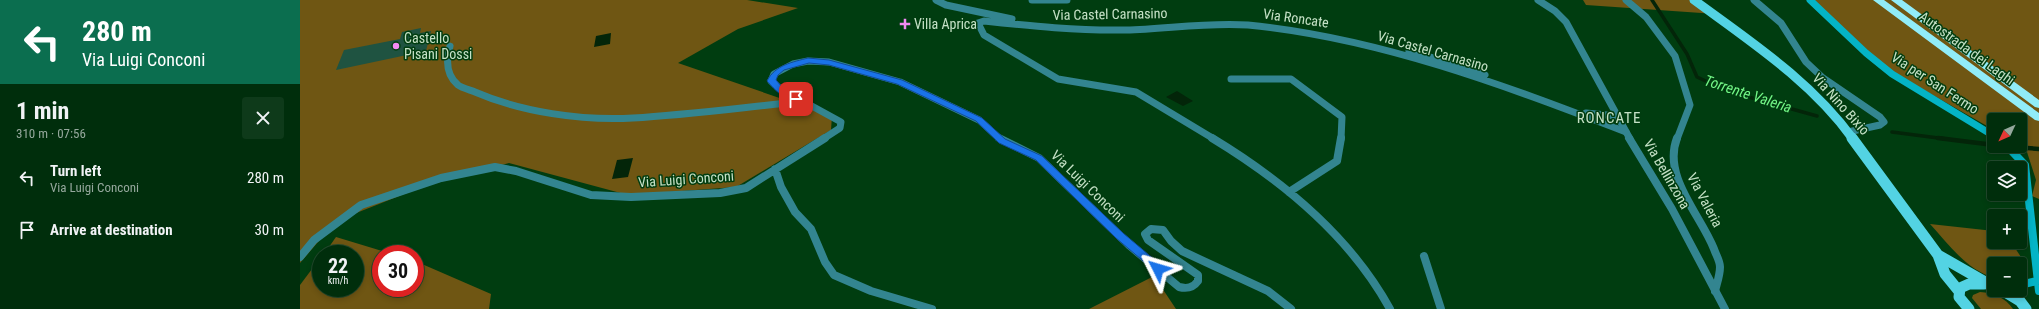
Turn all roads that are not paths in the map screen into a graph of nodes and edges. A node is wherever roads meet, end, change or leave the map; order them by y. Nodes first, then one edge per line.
1 (936, 0) edge
2 (1032, 0) edge
3 (1067, 0) edge
4 (1538, 0) edge
5 (1626, 0) edge
6 (1694, 0) edge
7 (1754, 0) edge
8 (1810, 0) edge
9 (1878, 0) edge
10 (1896, 0) edge
11 (450, 46) dead end
12 (1231, 79) dead end
13 (1503, 85) junction
14 (796, 99) junction
15 (2039, 105) edge
16 (1558, 106) junction
17 (1617, 116) junction
18 (2039, 118) edge
19 (1626, 132) junction
20 (1848, 132) junction
21 (1987, 132) edge
22 (2014, 153) edge
23 (775, 169) junction
24 (1289, 192) junction
25 (1938, 255) junction
26 (1424, 256) dead end
27 (300, 257) edge
28 (2037, 280) junction
29 (1987, 283) edge
30 (2027, 283) edge
31 (1987, 285) edge
32 (1958, 290) junction
33 (1715, 291) junction
34 (2039, 291) edge
35 (2013, 297) edge
36 (932, 309) edge
37 (1291, 309) edge
38 (1390, 309) edge
39 (1441, 309) edge
40 (1725, 309) edge
41 (1969, 309) edge
42 (2026, 309) edge

1 - 13 street, Via Roncate
2 - 3 street
4 - 17 street, Via Bellinzona
5 - 33 street, Via Valeria
6 - 20 main road, Via Nino Bixio
7 - 20 street
8 - 21 main road, Via per San Fermo
9 - 18 highway, Autostrada dei Laghi
10 - 15 highway, Autostrada dei Laghi
11 - 14 street
12 - 24 street
13 - 16 street, Via Castel Carnasino
13 - 24 street, Via Castel Carnasino
14 - 23 street, Via Luigi Conconi
14 - 37 street, Via Luigi Conconi
16 - 17 street, Via Castel Carnasino
16 - 19 street, Via Castel Carnasino
17 - 19 street, Via Bellinzona
19 - 33 street, Via Bellinzona
20 - 25 main road, Via Nino Bixio
22 - 28 main road
23 - 27 street, Via Luigi Conconi
23 - 36 street
24 - 38 street, Via Castel Carnasino
25 - 29 main road, Via Nino Bixio
25 - 32 main road, Via Nino Bixio
26 - 39 street
28 - 30 main road
28 - 34 main road
31 - 32 main road
32 - 41 main road, Via Nino Bixio
33 - 40 street, Via Bellinzona
35 - 42 main road

